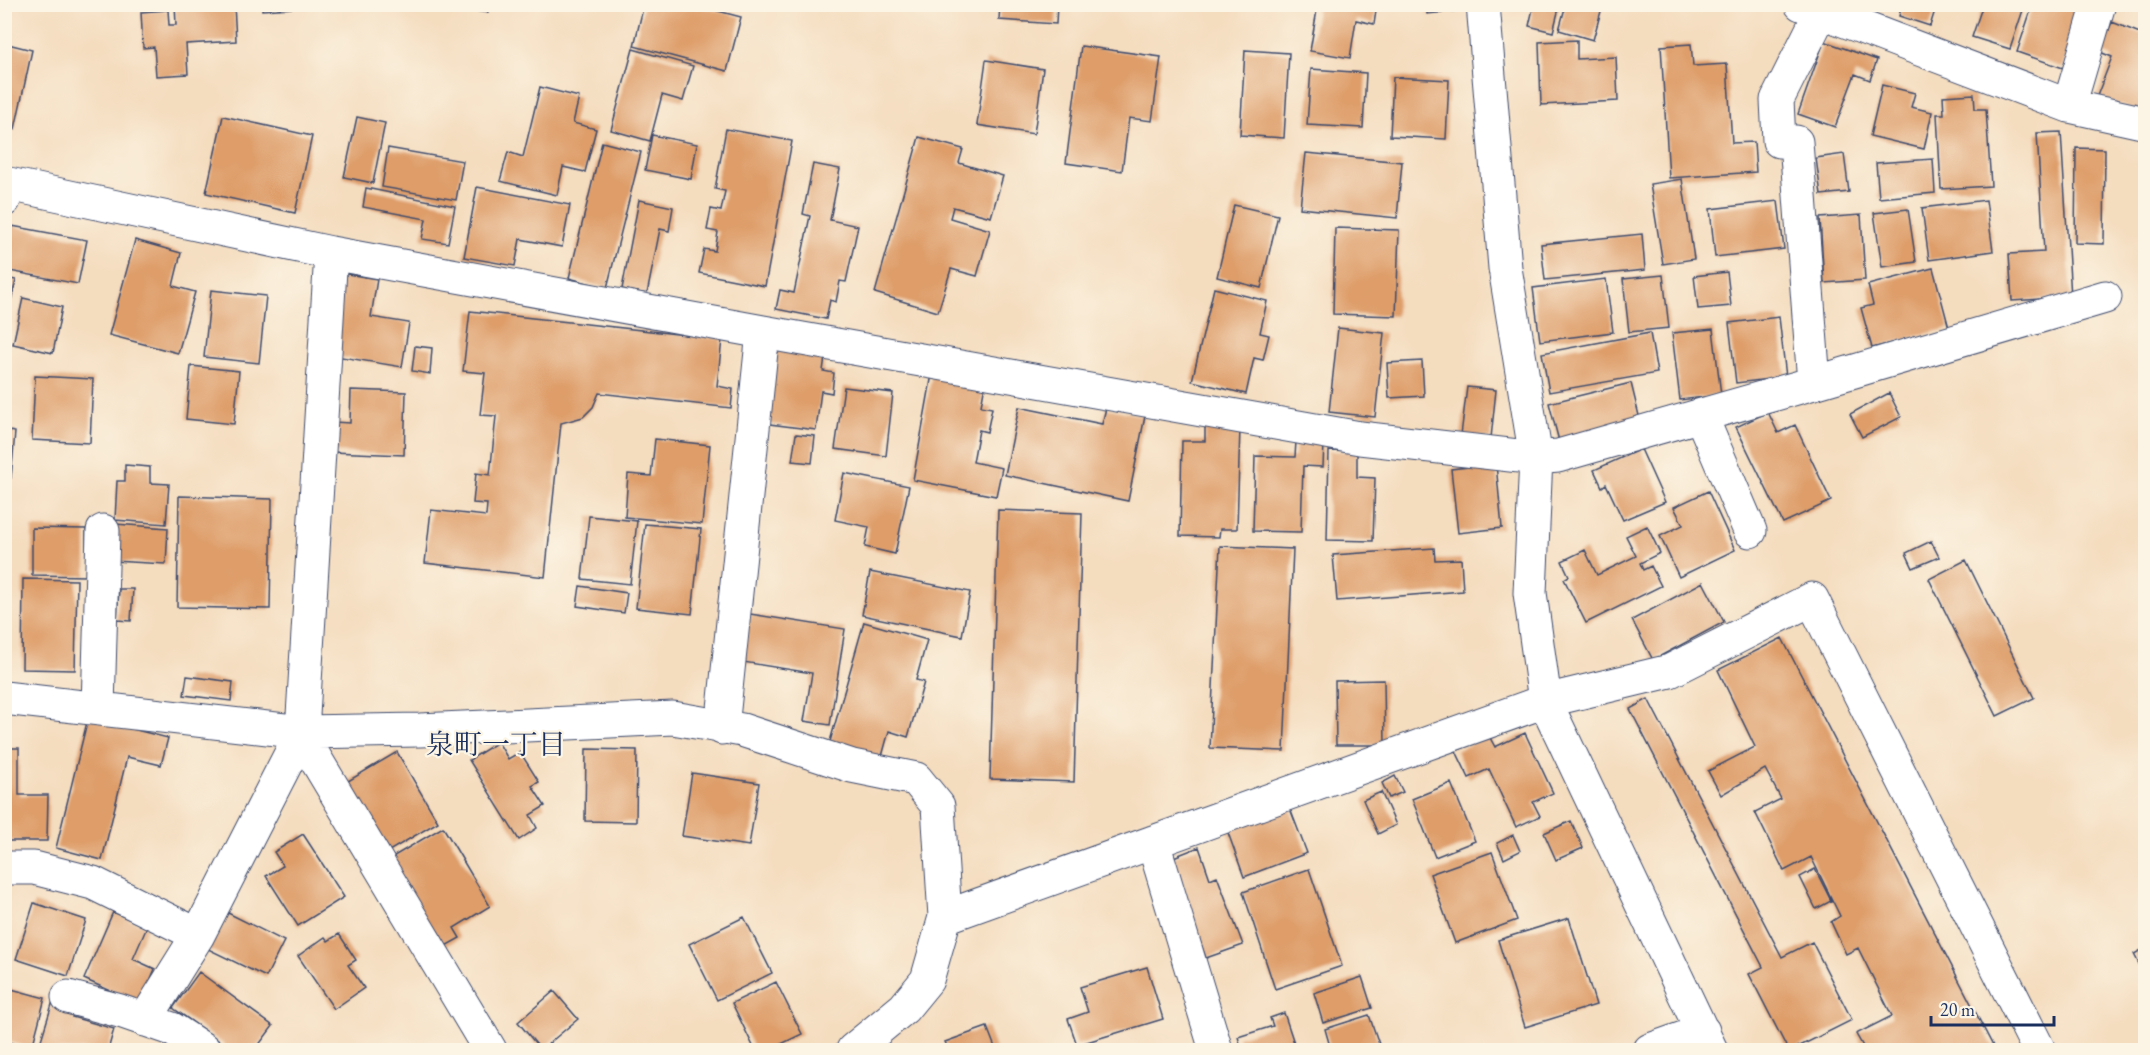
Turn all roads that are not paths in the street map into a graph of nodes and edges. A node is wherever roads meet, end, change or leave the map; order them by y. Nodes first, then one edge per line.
1 (1483, 4) edge
2 (2099, 4) edge
3 (1811, 8) edge
4 (2069, 106) junction
5 (2145, 123) edge
6 (4, 200) edge
7 (331, 253) junction
8 (2105, 297) dead end
9 (763, 332) junction
10 (1814, 383) junction
11 (1701, 416) junction
12 (1536, 458) junction
13 (103, 531) dead end
14 (1750, 531) dead end
15 (4, 698) edge
16 (1545, 701) junction
17 (98, 708) junction
18 (722, 728) junction
19 (303, 732) junction
20 (1153, 842) junction
21 (4, 868) edge
22 (945, 917) junction
23 (198, 935) junction
24 (68, 997) dead end
25 (145, 1020) junction
26 (1707, 1041) edge
27 (204, 1050) edge
28 (490, 1050) edge
29 (852, 1050) edge
30 (1216, 1050) edge
31 (1650, 1050) edge
32 (2039, 1050) edge

1 - 12 street
2 - 4 street
3 - 4 street
3 - 10 street
4 - 5 street
6 - 7 street
7 - 9 street
7 - 19 street
8 - 10 street
9 - 12 street
9 - 18 street
10 - 11 street
11 - 12 street
11 - 14 street
12 - 16 street
13 - 17 street
15 - 17 street
16 - 20 street
16 - 26 street
16 - 32 street
17 - 19 street
18 - 19 street
18 - 22 street
19 - 23 street
19 - 28 street
20 - 22 street
20 - 30 street
21 - 23 street
22 - 29 street
23 - 25 street
24 - 25 street
25 - 27 street
26 - 31 street

